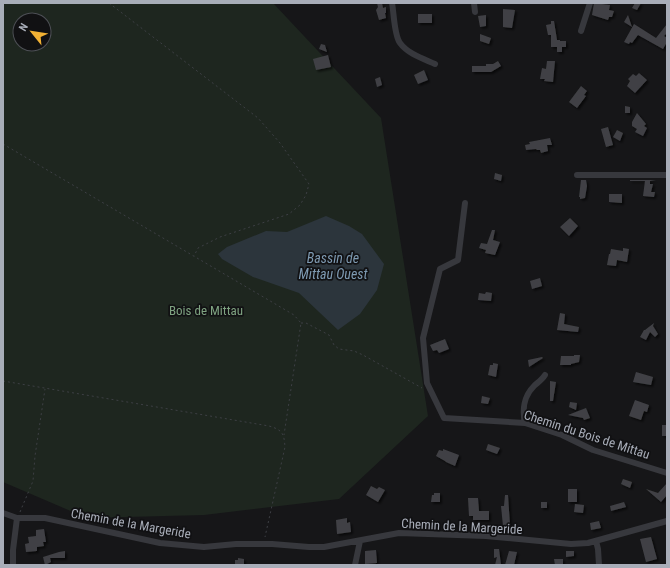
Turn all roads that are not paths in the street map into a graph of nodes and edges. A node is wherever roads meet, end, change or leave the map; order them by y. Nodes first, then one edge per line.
1 (392, 3) edge
2 (474, 3) edge
3 (590, 3) edge
4 (475, 12) dead end
5 (581, 31) dead end
6 (435, 64) dead end
7 (577, 175) dead end
8 (667, 175) edge
9 (465, 203) dead end
10 (545, 375) dead end
11 (525, 423) junction
12 (667, 472) edge
13 (3, 514) edge
14 (17, 518) junction
15 (667, 521) edge
16 (360, 541) junction
17 (596, 542) junction
18 (13, 565) edge
19 (355, 565) edge
20 (599, 565) edge

1 - 6 street
2 - 4 street
3 - 5 street
7 - 8 street
9 - 11 street, Chemin du Bois de Mittau
10 - 11 street
11 - 12 street, Chemin du Bois de Mittau
13 - 14 street, Chemin de la Margeride
14 - 16 street, Chemin de la Margeride
14 - 18 street
15 - 17 street, Chemin de la Margeride
16 - 17 street, Chemin de la Margeride
16 - 19 street
17 - 20 street

